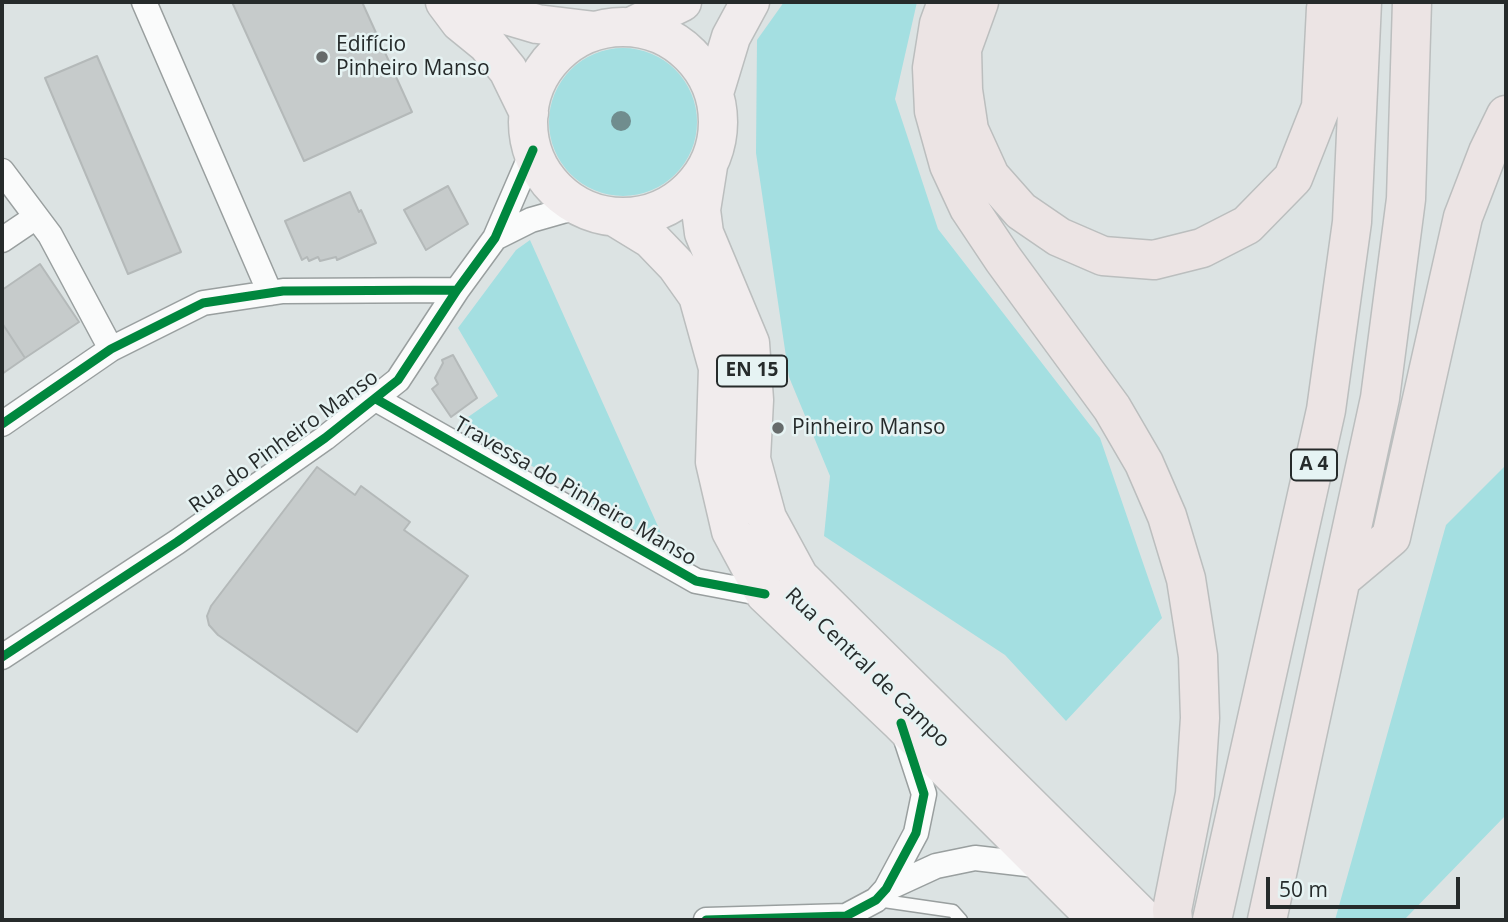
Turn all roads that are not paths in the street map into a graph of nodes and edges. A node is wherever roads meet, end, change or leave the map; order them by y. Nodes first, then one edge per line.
1 (144, 2) edge
2 (446, 2) edge
3 (488, 2) edge
4 (682, 2) edge
5 (750, 2) edge
6 (947, 2) edge
7 (979, 2) edge
8 (1329, 2) edge
9 (1362, 2) edge
10 (1412, 2) edge
11 (621, 21) edge
12 (714, 93) junction
13 (1506, 115) edge
14 (531, 132) junction
15 (708, 166) junction
16 (2, 172) edge
17 (598, 211) junction
18 (36, 217) junction
19 (495, 238) junction
20 (2, 240) edge
21 (457, 290) junction
22 (270, 293) junction
23 (111, 349) junction
24 (376, 399) junction
25 (2, 424) edge
26 (1341, 579) junction
27 (765, 594) junction
28 (2, 657) edge
29 (901, 723) junction
30 (1064, 871) junction
31 (879, 903) edge
32 (706, 920) edge
33 (961, 920) edge
34 (1098, 920) edge
35 (1145, 920) edge
36 (1173, 920) edge
37 (1212, 920) edge
38 (1267, 920) edge

1 - 22 street
2 - 14 main road, EN 15
3 - 11 main road, EN 15
4 - 11 main road
5 - 12 main road
6 - 36 highway
7 - 8 highway
9 - 37 highway, A 4
10 - 26 highway, A 4
11 - 12 main road, EN 15
11 - 14 main road
12 - 15 main road, EN 15
13 - 26 highway
14 - 17 main road, EN 15
14 - 19 street, Rua do Pinheiro Manso
15 - 17 main road, EN 15
15 - 30 main road, Rua Central de Campo / EN 15
16 - 18 street
17 - 19 street, Rua do Pinheiro Manso
17 - 27 main road, Rua Central de Campo / EN 15
18 - 20 street
18 - 23 street
19 - 21 street, Rua do Pinheiro Manso
21 - 22 street
21 - 24 street, Rua do Pinheiro Manso
22 - 23 street
23 - 25 street
24 - 27 street, Travessa do Pinheiro Manso
24 - 28 street, Rua do Pinheiro Manso
26 - 38 highway, A 4
27 - 29 main road, Rua Central de Campo / EN 15
29 - 30 main road, Rua Central de Campo / EN 15
29 - 31 street
30 - 31 street
30 - 34 main road, Rua Central de Campo / EN 15
30 - 35 main road, Rua Central de Campo / EN 15
31 - 32 street
31 - 33 lane

